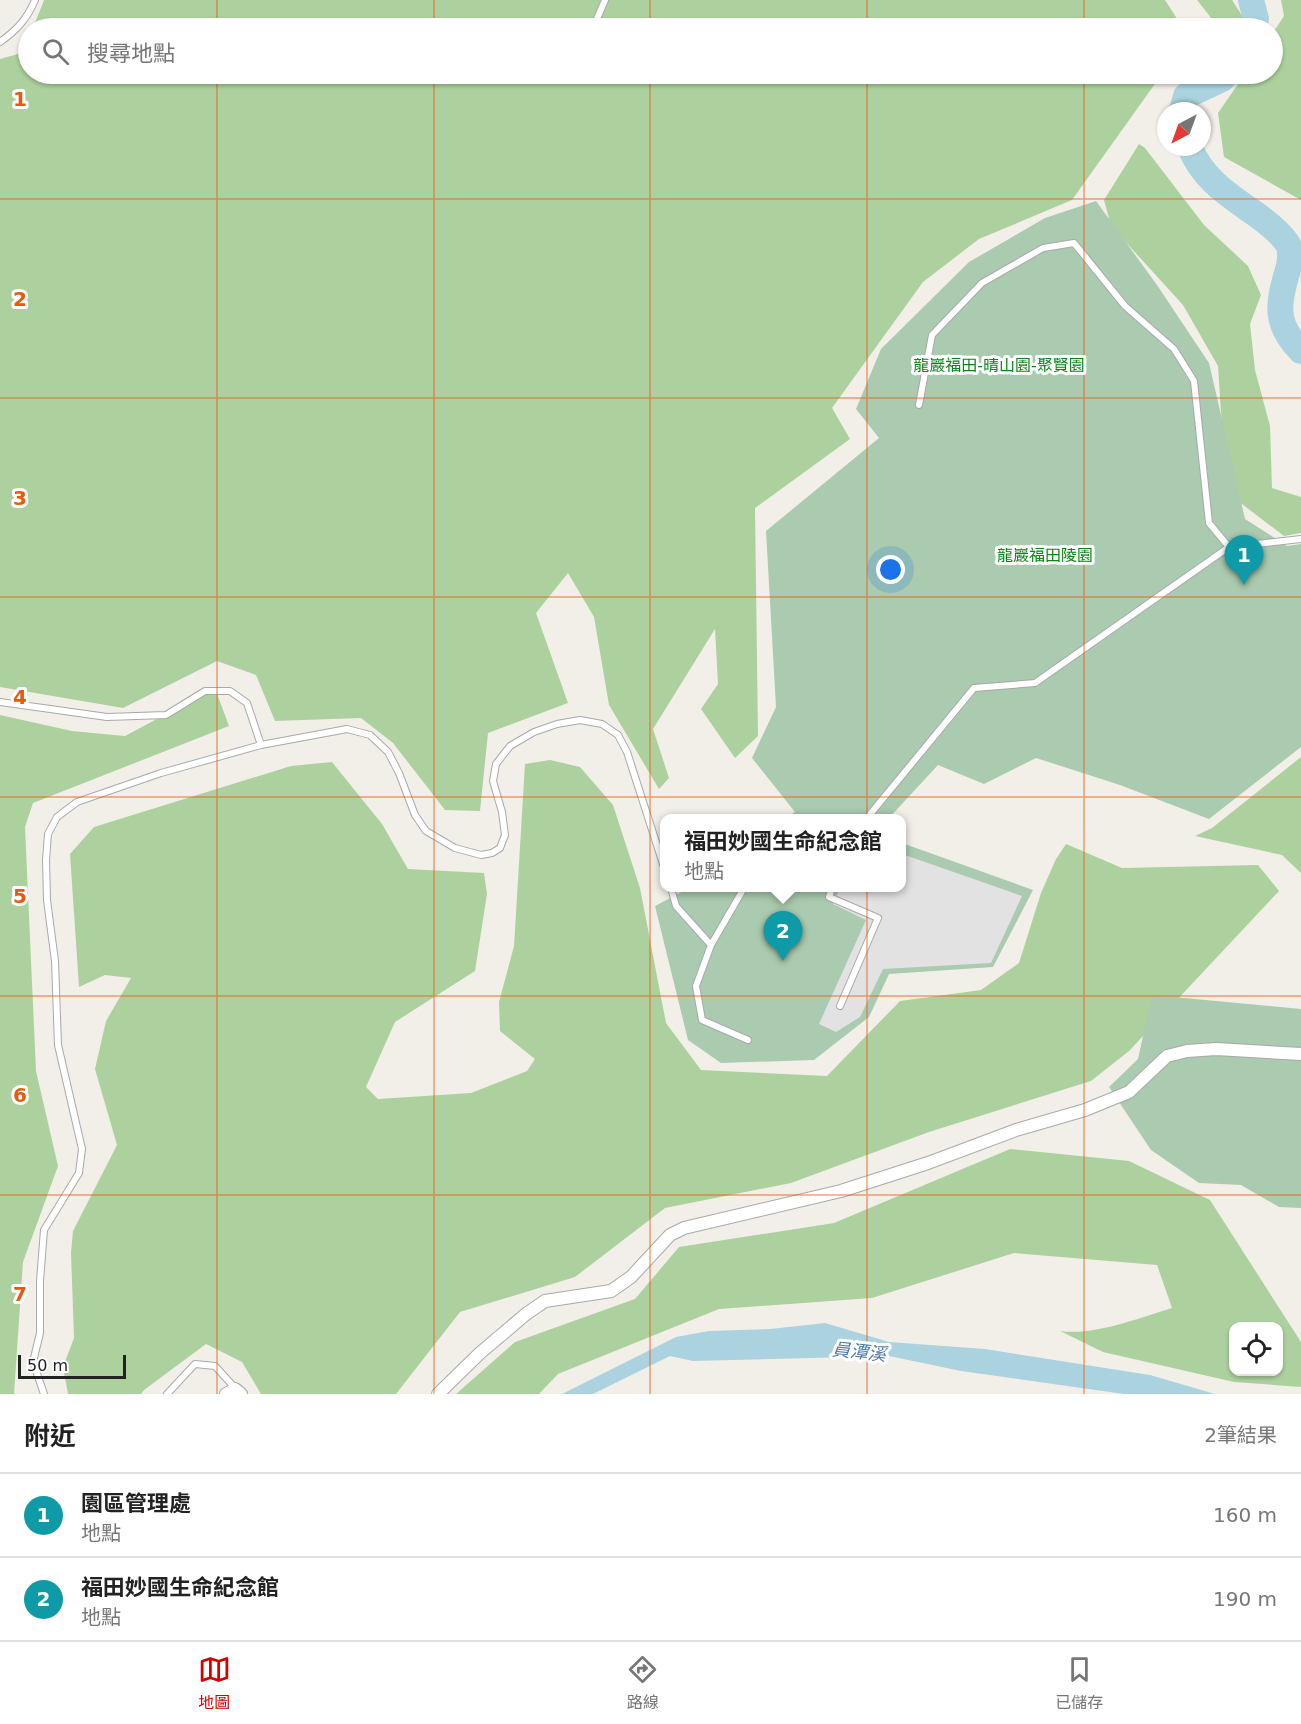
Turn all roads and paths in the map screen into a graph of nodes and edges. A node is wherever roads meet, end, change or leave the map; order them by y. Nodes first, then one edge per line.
1 (35, 0) edge
2 (605, 0) edge
3 (27, 18) edge
4 (597, 18) edge
5 (18, 29) edge
6 (0, 42) edge
7 (919, 405) dead end
8 (1301, 539) edge
9 (1229, 547) junction
10 (0, 702) edge
11 (261, 745) junction
12 (871, 814) edge
13 (660, 855) edge
14 (672, 892) edge
15 (742, 892) edge
16 (831, 892) edge
17 (711, 945) junction
18 (840, 1006) dead end
19 (748, 1040) dead end
20 (1301, 1054) edge
21 (234, 1392) edge
22 (44, 1394) edge
23 (167, 1394) edge
24 (438, 1394) edge

1 - 3 lane
2 - 4 lane
5 - 6 lane
7 - 9 lane
8 - 9 lane
9 - 12 lane
10 - 11 lane
11 - 13 lane
11 - 22 lane
14 - 17 lane
15 - 17 lane
16 - 18 lane
17 - 19 lane
20 - 24 street
21 - 23 lane

